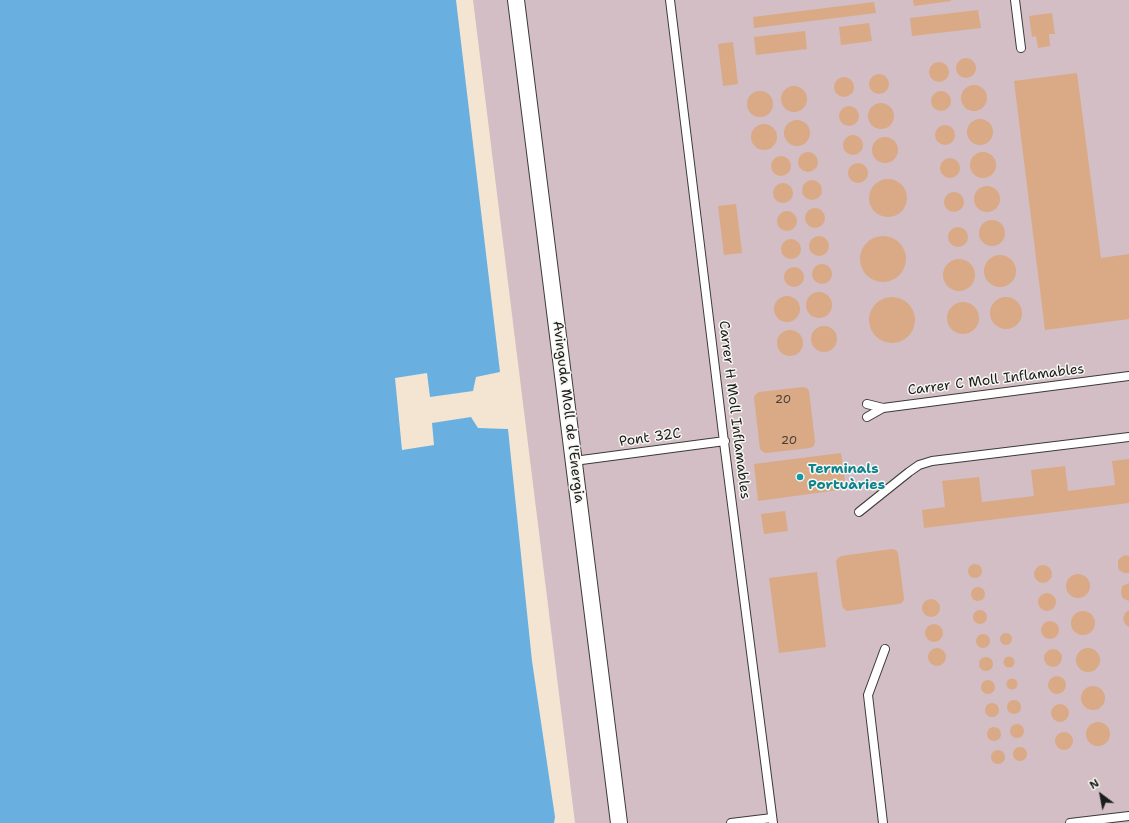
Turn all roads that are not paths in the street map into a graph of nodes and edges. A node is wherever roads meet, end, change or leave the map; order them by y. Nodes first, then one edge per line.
1 (516, 0) edge
2 (670, 0) edge
3 (1015, 0) edge
4 (1021, 48) dead end
5 (1129, 376) edge
6 (867, 404) dead end
7 (883, 408) junction
8 (867, 417) dead end
9 (1129, 437) edge
10 (725, 441) junction
11 (574, 461) junction
12 (859, 512) dead end
13 (885, 649) dead end
14 (1129, 816) edge
15 (772, 820) edge
16 (619, 823) edge
17 (735, 823) edge
18 (883, 823) edge
19 (1070, 823) edge

1 - 11 street, Avinguda Moll de l'Energia
2 - 10 lane, Carrer H Moll Inflamables
3 - 4 lane
5 - 7 lane, Carrer C Moll Inflamables
6 - 7 lane
7 - 8 lane, Carrer C Moll Inflamables
9 - 12 lane
10 - 11 lane, Pont 32C
10 - 15 lane, Carrer H Moll Inflamables
11 - 16 street, Avinguda Moll de l'Energia
13 - 18 lane
14 - 19 lane
15 - 17 lane

